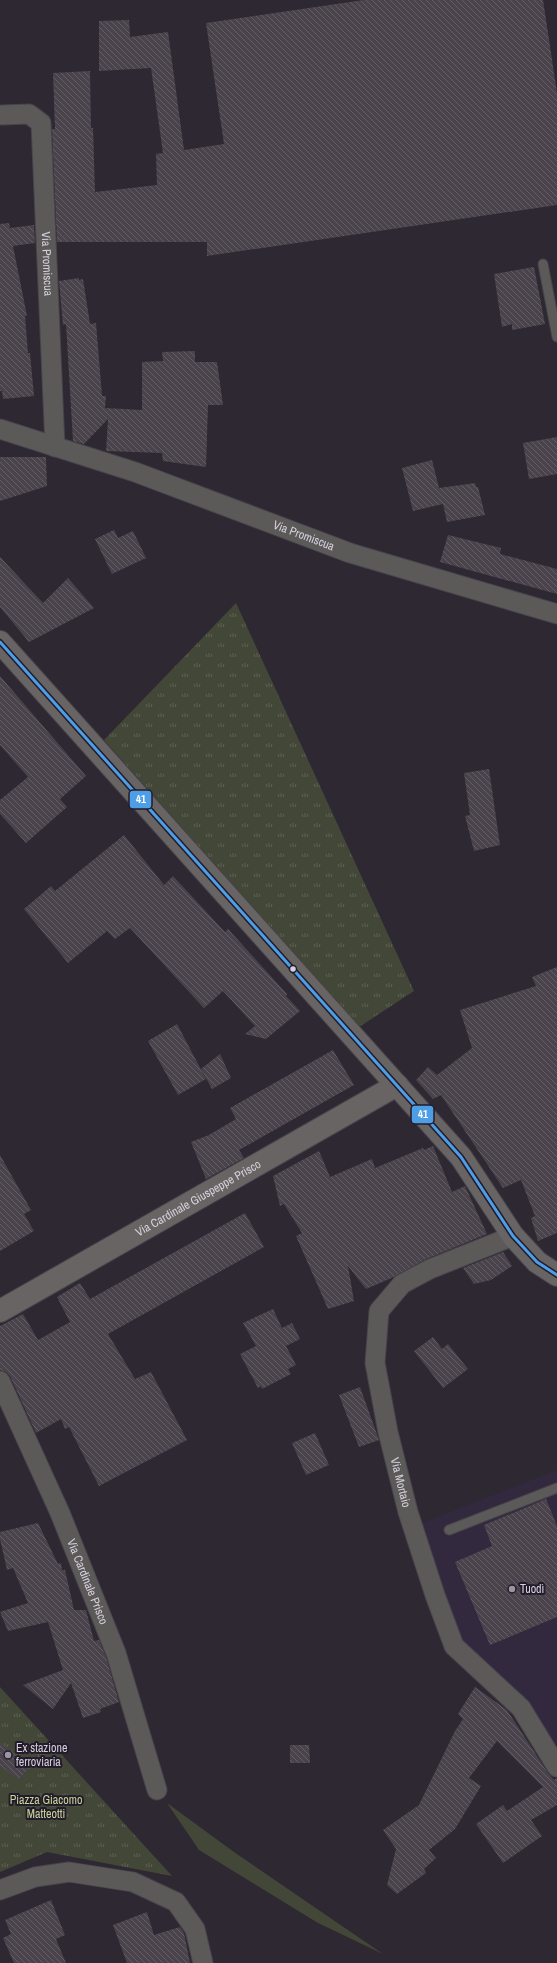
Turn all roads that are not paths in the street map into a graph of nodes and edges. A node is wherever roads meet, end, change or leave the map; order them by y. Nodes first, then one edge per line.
1 (2, 115) dead end
2 (543, 264) dead end
3 (557, 337) edge
4 (0, 429) edge
5 (55, 447) junction
6 (557, 614) edge
7 (0, 642) edge
8 (397, 1085) junction
9 (513, 1236) junction
10 (557, 1275) edge
11 (0, 1311) edge
12 (0, 1380) edge
13 (557, 1488) edge
14 (449, 1530) dead end
15 (557, 1766) edge
16 (157, 1790) dead end
17 (0, 1890) edge
18 (203, 1963) edge

1 - 5 street, Via Promiscua
2 - 3 lane
4 - 5 street, Via Promiscua
5 - 6 street, Via Promiscua
7 - 8 street
8 - 9 street
8 - 11 street, Via Cardinale Giuspeppe Prisco
9 - 10 street
9 - 15 street, Via Mortaio
12 - 16 street, Via Cardinale Prisco
13 - 14 lane
17 - 18 street

